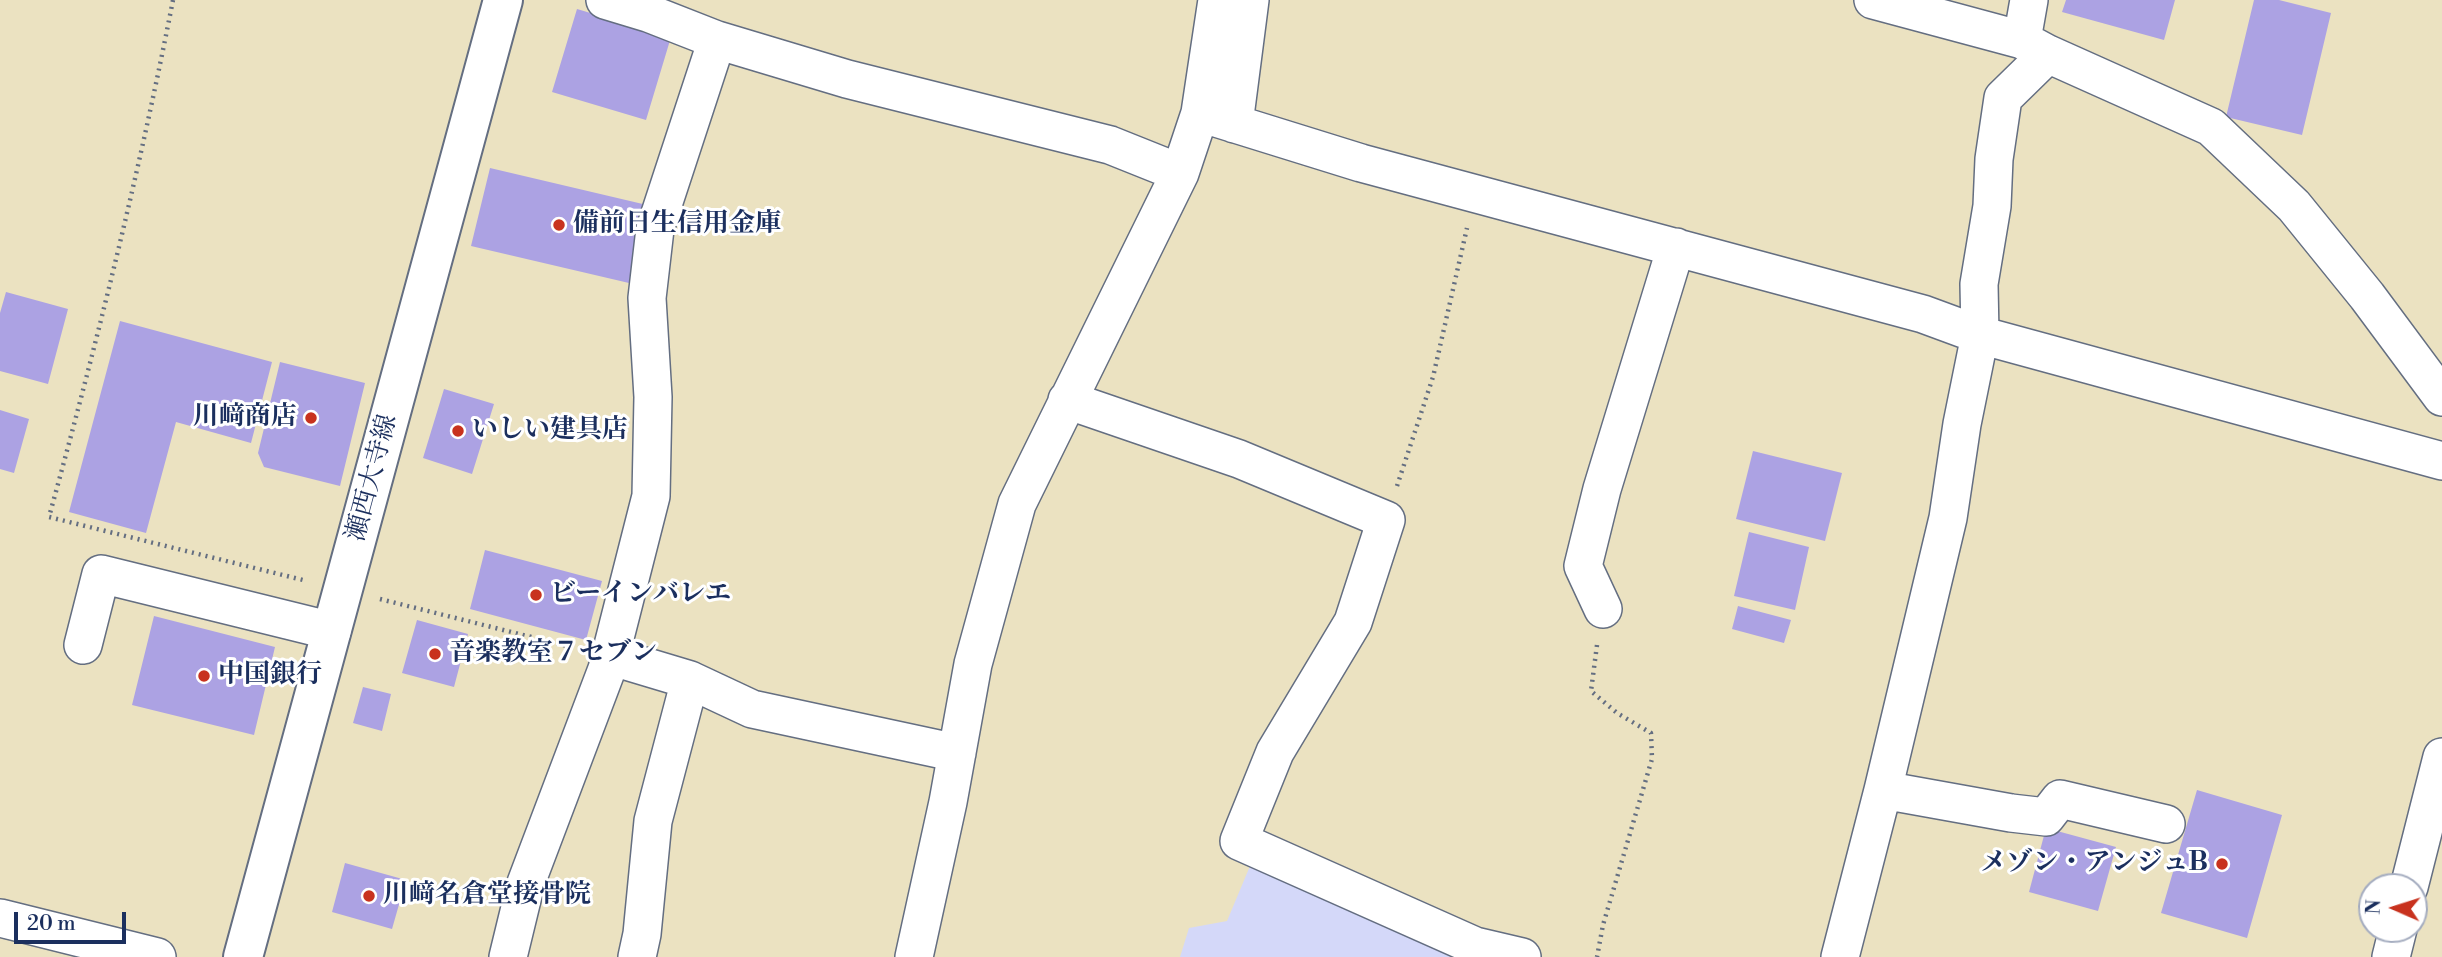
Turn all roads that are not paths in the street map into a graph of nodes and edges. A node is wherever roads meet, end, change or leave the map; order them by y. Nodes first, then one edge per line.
1 (503, 0) edge
2 (606, 0) edge
3 (1217, 0) edge
4 (1250, 0) edge
5 (1873, 0) edge
6 (2029, 0) edge
7 (717, 40) junction
8 (2035, 47) junction
9 (1217, 118) junction
10 (1180, 173) junction
11 (1676, 247) junction
12 (1980, 335) junction
13 (2442, 397) edge
14 (1068, 400) junction
15 (2442, 461) edge
16 (1603, 609) road end
17 (332, 631) junction
18 (83, 645) dead end
19 (610, 656) junction
20 (690, 680) junction
21 (957, 753) junction
22 (2442, 757) edge
23 (1883, 790) junction
24 (2166, 824) dead end
25 (2413, 873) edge
26 (0, 918) edge
27 (157, 957) edge
28 (243, 957) edge
29 (508, 957) edge
30 (637, 957) edge
31 (914, 957) edge
32 (1522, 957) edge
33 (1840, 957) edge

1 - 17 main road, 瀬西大寺線
2 - 7 street
3 - 9 street
4 - 9 street
5 - 8 street
6 - 8 street
7 - 10 street
7 - 19 street
8 - 12 street
8 - 13 street
9 - 10 street
9 - 11 street
10 - 14 street
11 - 12 street
11 - 16 street
12 - 15 street
12 - 23 street
14 - 21 street
14 - 32 street
17 - 18 street
17 - 28 main road, 瀬西大寺線
19 - 20 street
19 - 29 street
20 - 21 street
20 - 30 street
21 - 31 street
22 - 25 street
23 - 24 street
23 - 33 street
26 - 27 street

